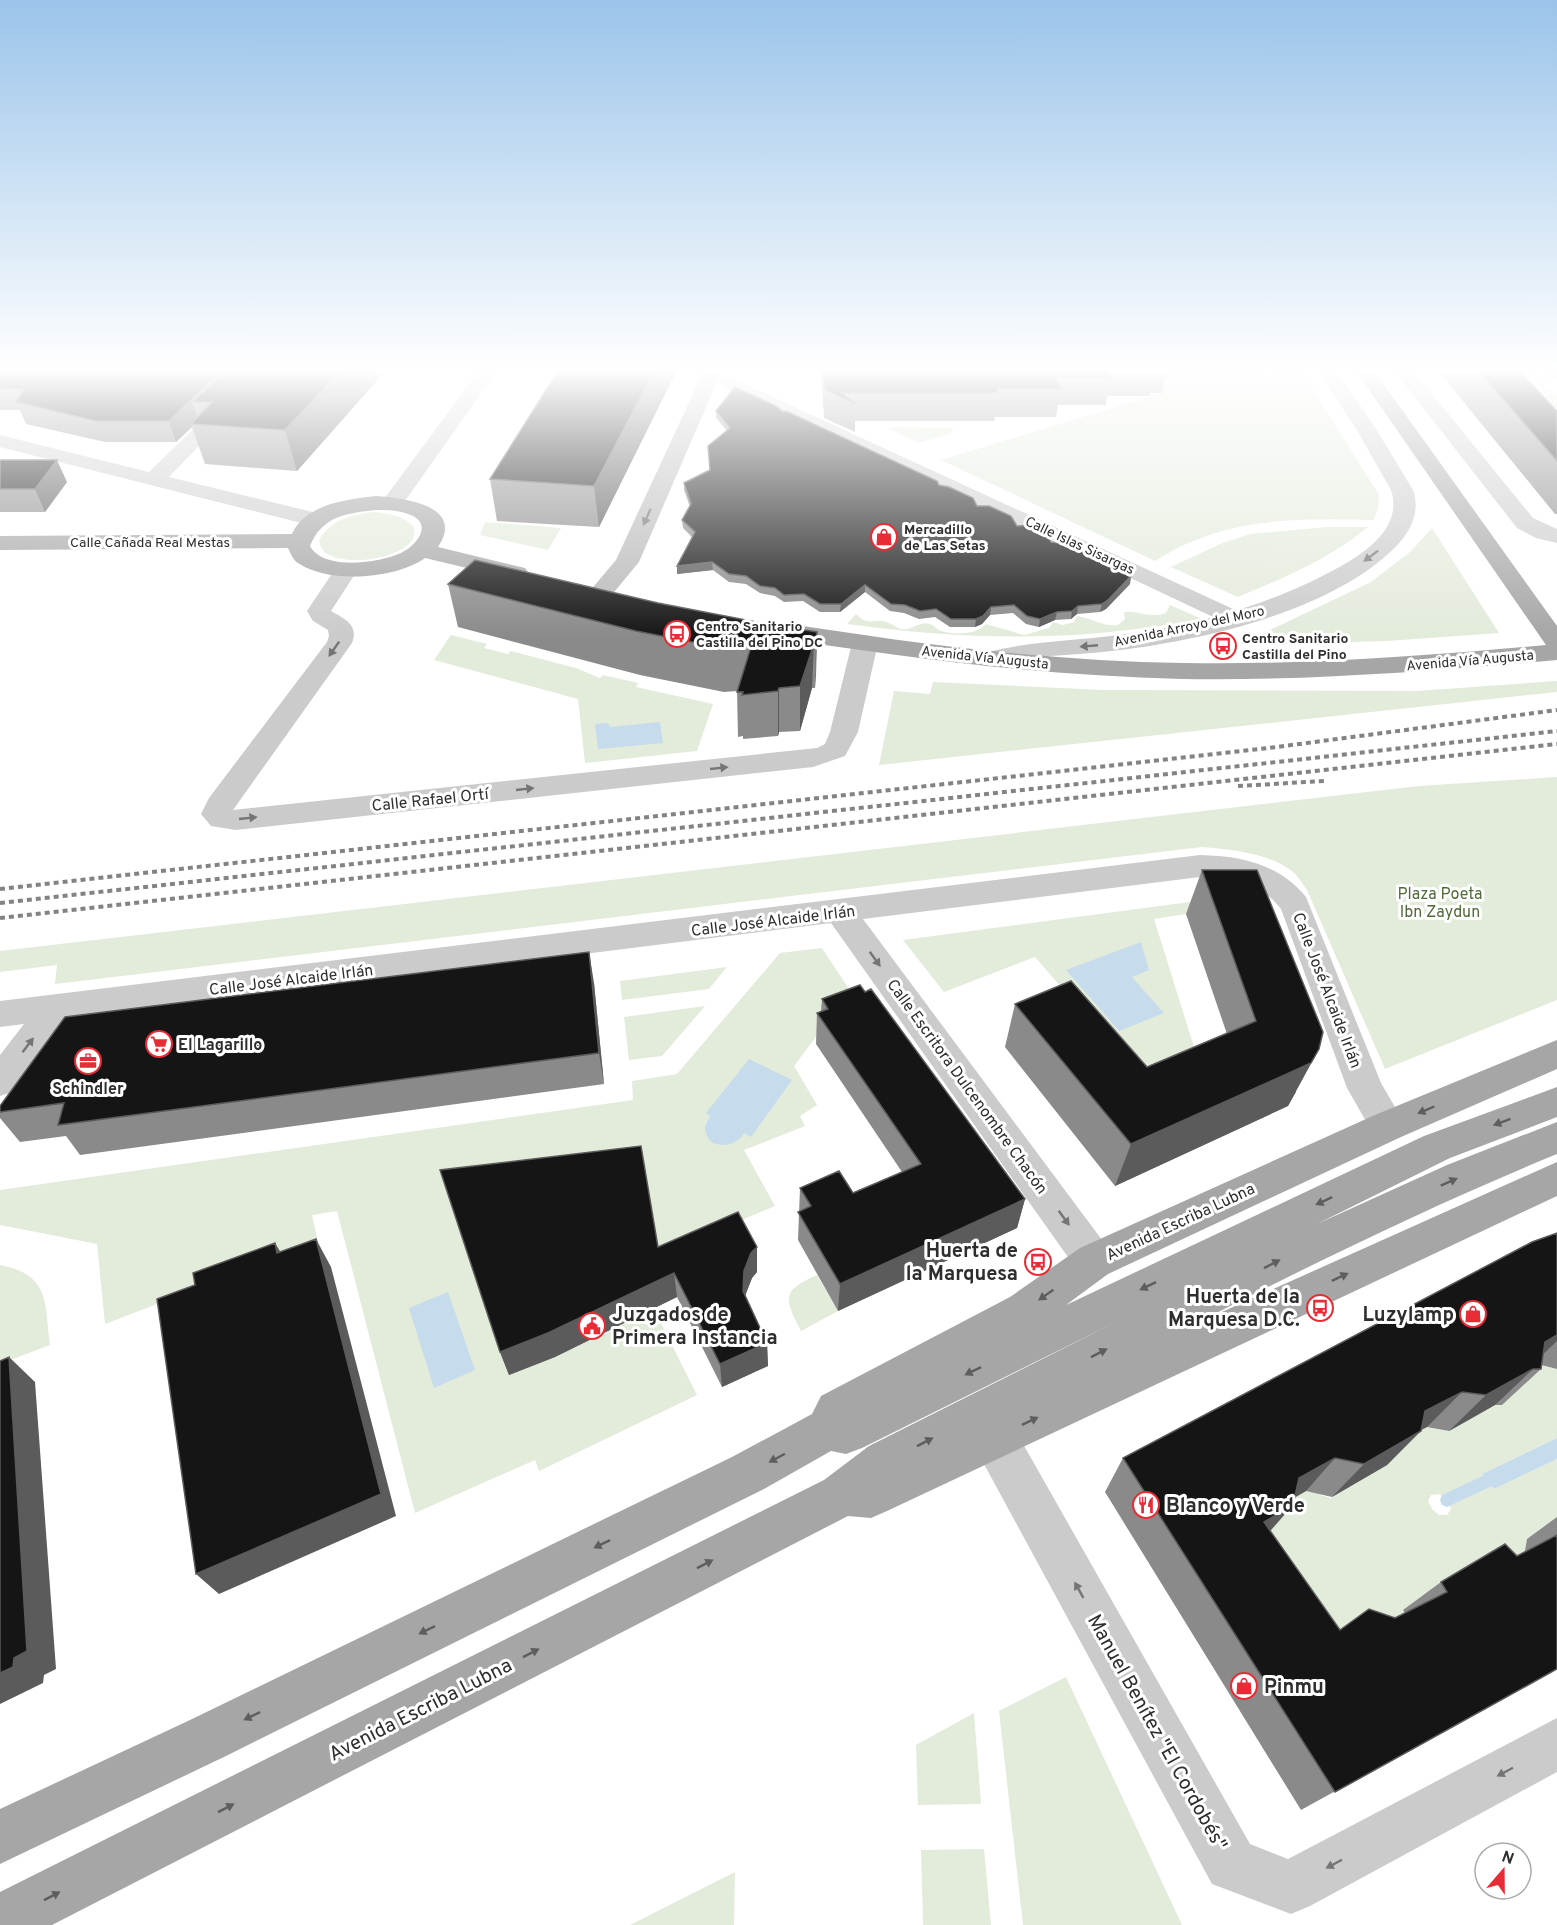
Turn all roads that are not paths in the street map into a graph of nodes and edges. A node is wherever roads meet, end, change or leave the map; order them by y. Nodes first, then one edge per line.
1 (65, 458) edge
2 (176, 458) edge
3 (425, 458) edge
4 (679, 458) edge
5 (901, 458) edge
6 (912, 458) edge
7 (1384, 458) edge
8 (1427, 458) edge
9 (1474, 458) edge
10 (22, 468) edge
11 (108, 469) junction
12 (153, 480) junction
13 (392, 504) junction
14 (317, 520) junction
15 (1557, 536) edge
16 (300, 541) junction
17 (0, 543) edge
18 (422, 550) junction
19 (345, 571) junction
20 (544, 579) edge
21 (601, 592) edge
22 (1244, 617) junction
23 (748, 625) edge
24 (865, 643) junction
25 (1557, 643) edge
26 (1557, 652) edge
27 (993, 658) junction
28 (840, 911) junction
29 (56, 1008) junction
30 (0, 1014) edge
31 (1557, 1054) edge
32 (0, 1082) edge
33 (1557, 1102) edge
34 (1388, 1126) junction
35 (1557, 1138) edge
36 (1557, 1178) edge
37 (1557, 1203) edge
38 (1490, 1208) junction
39 (1094, 1261) junction
40 (828, 1430) junction
41 (994, 1437) junction
42 (840, 1496) junction
43 (1557, 1744) edge
44 (0, 1837) edge
45 (0, 1922) edge

1 - 11 street
2 - 12 street
3 - 13 street
4 -> 21 main road
5 - 22 street, Calle Islas Sisargas
6 - 22 street, Calle Islas Sisargas
7 -> 22 street, Avenida Arroyo del Moro
8 - 25 main road
9 - 15 street
10 - 11 street
11 - 12 street
12 - 14 street
13 - 14 main road
13 - 18 main road
14 - 16 main road
16 - 17 main road, Calle Cañada Real Mestas
16 - 19 main road
18 - 19 main road
18 - 20 main road
19 -> 24 street, Calle Rafael Ortí
22 -> 27 street, Avenida Arroyo del Moro
23 - 24 main road, Avenida Vía Augusta
24 - 27 main road, Avenida Vía Augusta
26 - 27 main road, Avenida Vía Augusta
28 - 29 street, Calle José Alcaide Irlán
28 - 34 street, Calle José Alcaide Irlán
28 -> 39 street, Calle Escritora Dulcenombre Chacón
29 - 30 street, Calle José Alcaide Irlán
32 -> 29 street
31 -> 34 main road, Avenida Escriba Lubna
33 -> 40 main road, Avenida Escriba Lubna
34 - 39 main road, Avenida Escriba Lubna
42 -> 35 main road, Avenida Escriba Lubna
36 - 38 main road, Avenida Escriba Lubna
37 - 38 main road
41 -> 38 main road, Avenida Escriba Lubna
39 -> 40 main road, Avenida Escriba Lubna
40 -> 44 main road, Avenida Escriba Lubna
41 - 42 main road, Avenida Escriba Lubna
43 -> 41 street, Manuel Benítez "El Cordobés"
45 -> 42 main road, Avenida Escriba Lubna

